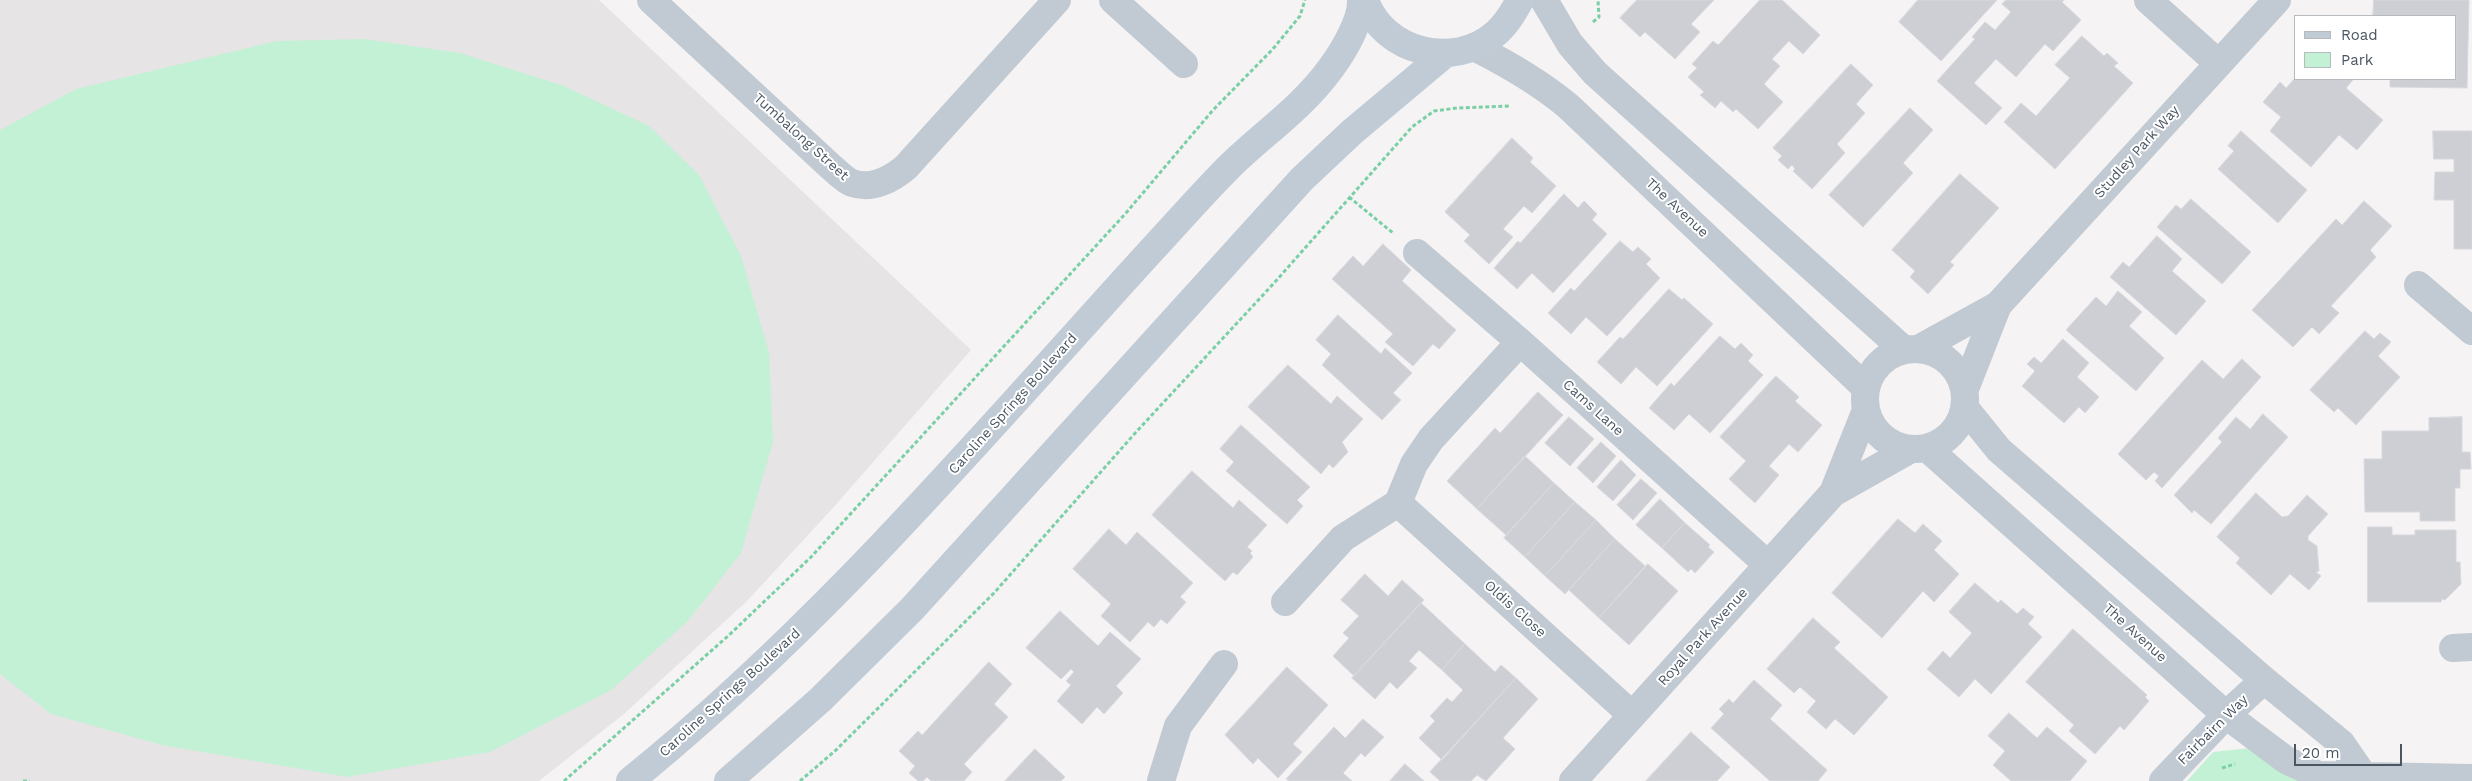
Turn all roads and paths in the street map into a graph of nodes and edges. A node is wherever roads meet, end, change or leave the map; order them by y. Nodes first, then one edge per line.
1 (651, 0) edge
2 (1057, 0) edge
3 (1113, 0) edge
4 (1305, 0) edge
5 (1361, 0) edge
6 (1365, 0) edge
7 (1520, 0) edge
8 (1544, 0) edge
9 (2148, 0) edge
10 (2277, 0) edge
11 (1474, 47) junction
12 (1445, 54) junction
13 (2218, 63) junction
14 (1184, 64) dead end
15 (1542, 84) junction
16 (1349, 197) junction
17 (1417, 253) joint
18 (2418, 285) dead end
19 (1998, 305) junction
20 (2472, 331) edge
21 (1520, 342) junction
22 (1912, 349) junction
23 (1866, 399) junction
24 (1965, 399) junction
25 (1919, 449) junction
26 (1833, 493) junction
27 (1398, 503) junction
28 (1768, 564) junction
29 (1284, 602) dead end
30 (1224, 664) dead end
31 (2264, 680) junction
32 (1632, 715) junction
33 (2226, 715) junction
34 (2244, 766) dead end
35 (2221, 768) dead end
36 (2362, 775) junction
37 (2472, 778) edge
38 (23, 781) edge
39 (30, 781) edge
40 (564, 781) edge
41 (630, 781) edge
42 (728, 781) edge
43 (800, 781) edge
44 (1161, 781) edge
45 (1573, 781) edge
46 (2163, 781) edge

1 - 2 street, Tumbalong Street
3 - 14 street
4 - 40 path
5 - 41 main road, Caroline Springs Boulevard
6 - 12 main road
7 - 11 main road
8 - 22 street
9 - 13 street
10 - 13 street, Studley Park Way
11 - 12 main road
11 - 15 street, The Avenue
12 - 42 main road
13 - 19 street, Studley Park Way
15 - 16 path
15 - 23 street, The Avenue
16 - 17 path
16 - 43 path
17 - 21 street, Cams Lane
18 - 20 street
19 - 22 street, Studley Park Way
19 - 24 street, Studley Park Way
21 - 27 street
21 - 28 street, Cams Lane
22 - 23 street
22 - 24 street
23 - 25 street
23 - 26 street, Royal Park Avenue
24 - 25 street
24 - 31 street
25 - 26 street, Royal Park Avenue
25 - 33 street, The Avenue
26 - 28 street, Royal Park Avenue
27 - 29 street
27 - 32 street, Oldis Close
28 - 32 street, Royal Park Avenue
30 - 44 street
31 - 33 street, Fairbairn Way
31 - 36 street
32 - 45 street, Royal Park Avenue
33 - 36 street, The Avenue
33 - 46 street, Fairbairn Way
34 - 35 path
36 - 37 street, The Avenue
38 - 39 path

